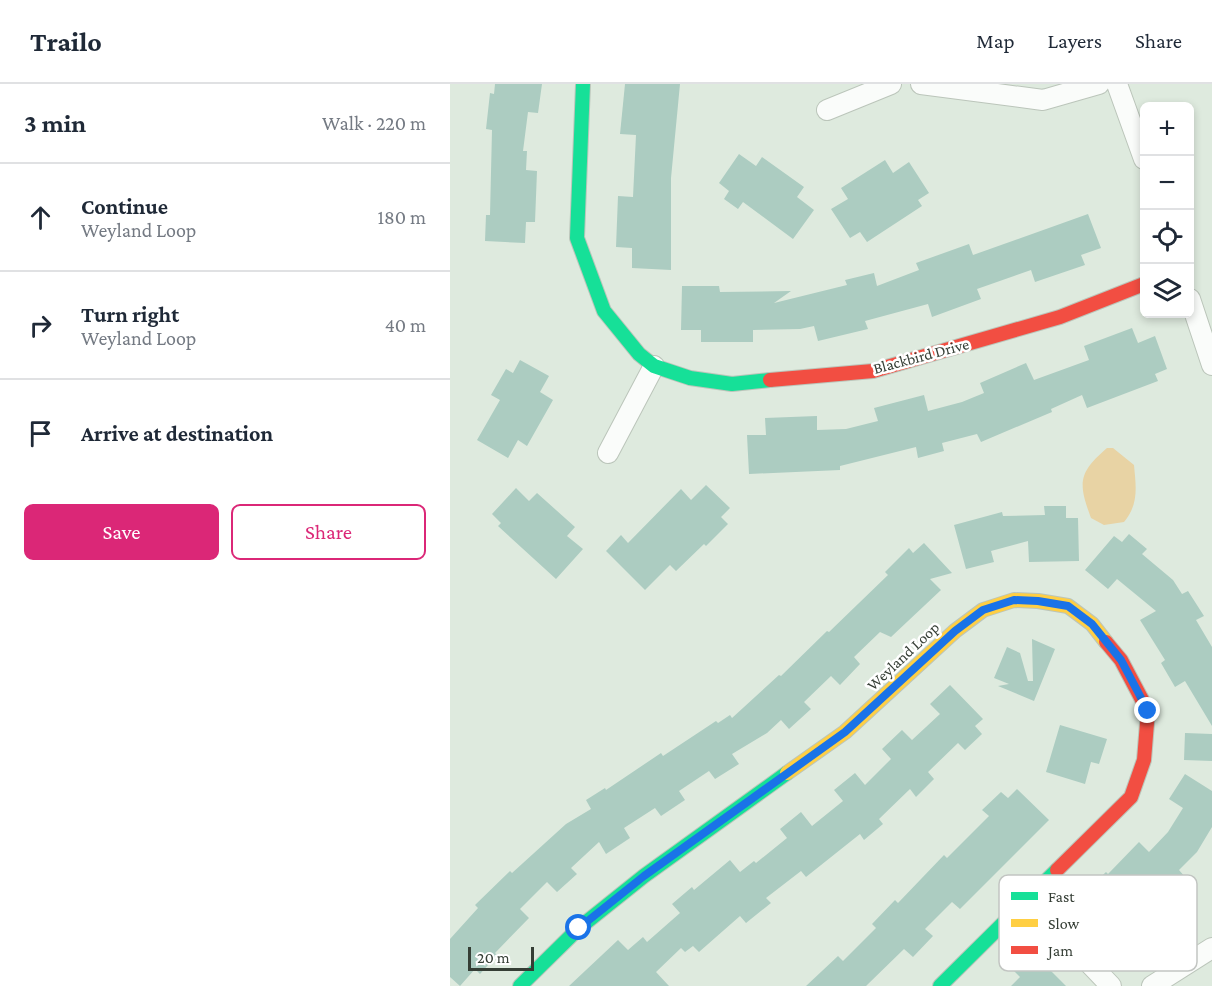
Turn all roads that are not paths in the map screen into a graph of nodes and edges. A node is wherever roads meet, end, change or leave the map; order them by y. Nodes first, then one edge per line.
1 (583, 84) edge
2 (891, 84) edge
3 (921, 84) edge
4 (1099, 84) edge
5 (1117, 84) edge
6 (827, 110) dead end
7 (1143, 156) edge
8 (1140, 286) edge
9 (1194, 311) edge
10 (1212, 365) edge
11 (654, 366) junction
12 (608, 453) dead end
13 (1051, 875) edge
14 (999, 927) edge
15 (1212, 948) edge
16 (1197, 958) edge
17 (1097, 971) edge
18 (1176, 971) edge
19 (520, 986) edge
20 (940, 986) edge
21 (1111, 986) edge
22 (1152, 986) edge

1 - 11 street, Blackbird Drive
2 - 6 street
3 - 4 street
5 - 7 street
8 - 11 street, Blackbird Drive
9 - 10 street
11 - 12 street
13 - 19 street, Weyland Loop
14 - 20 street, Weyland Loop
15 - 16 street
17 - 21 street
18 - 22 street

